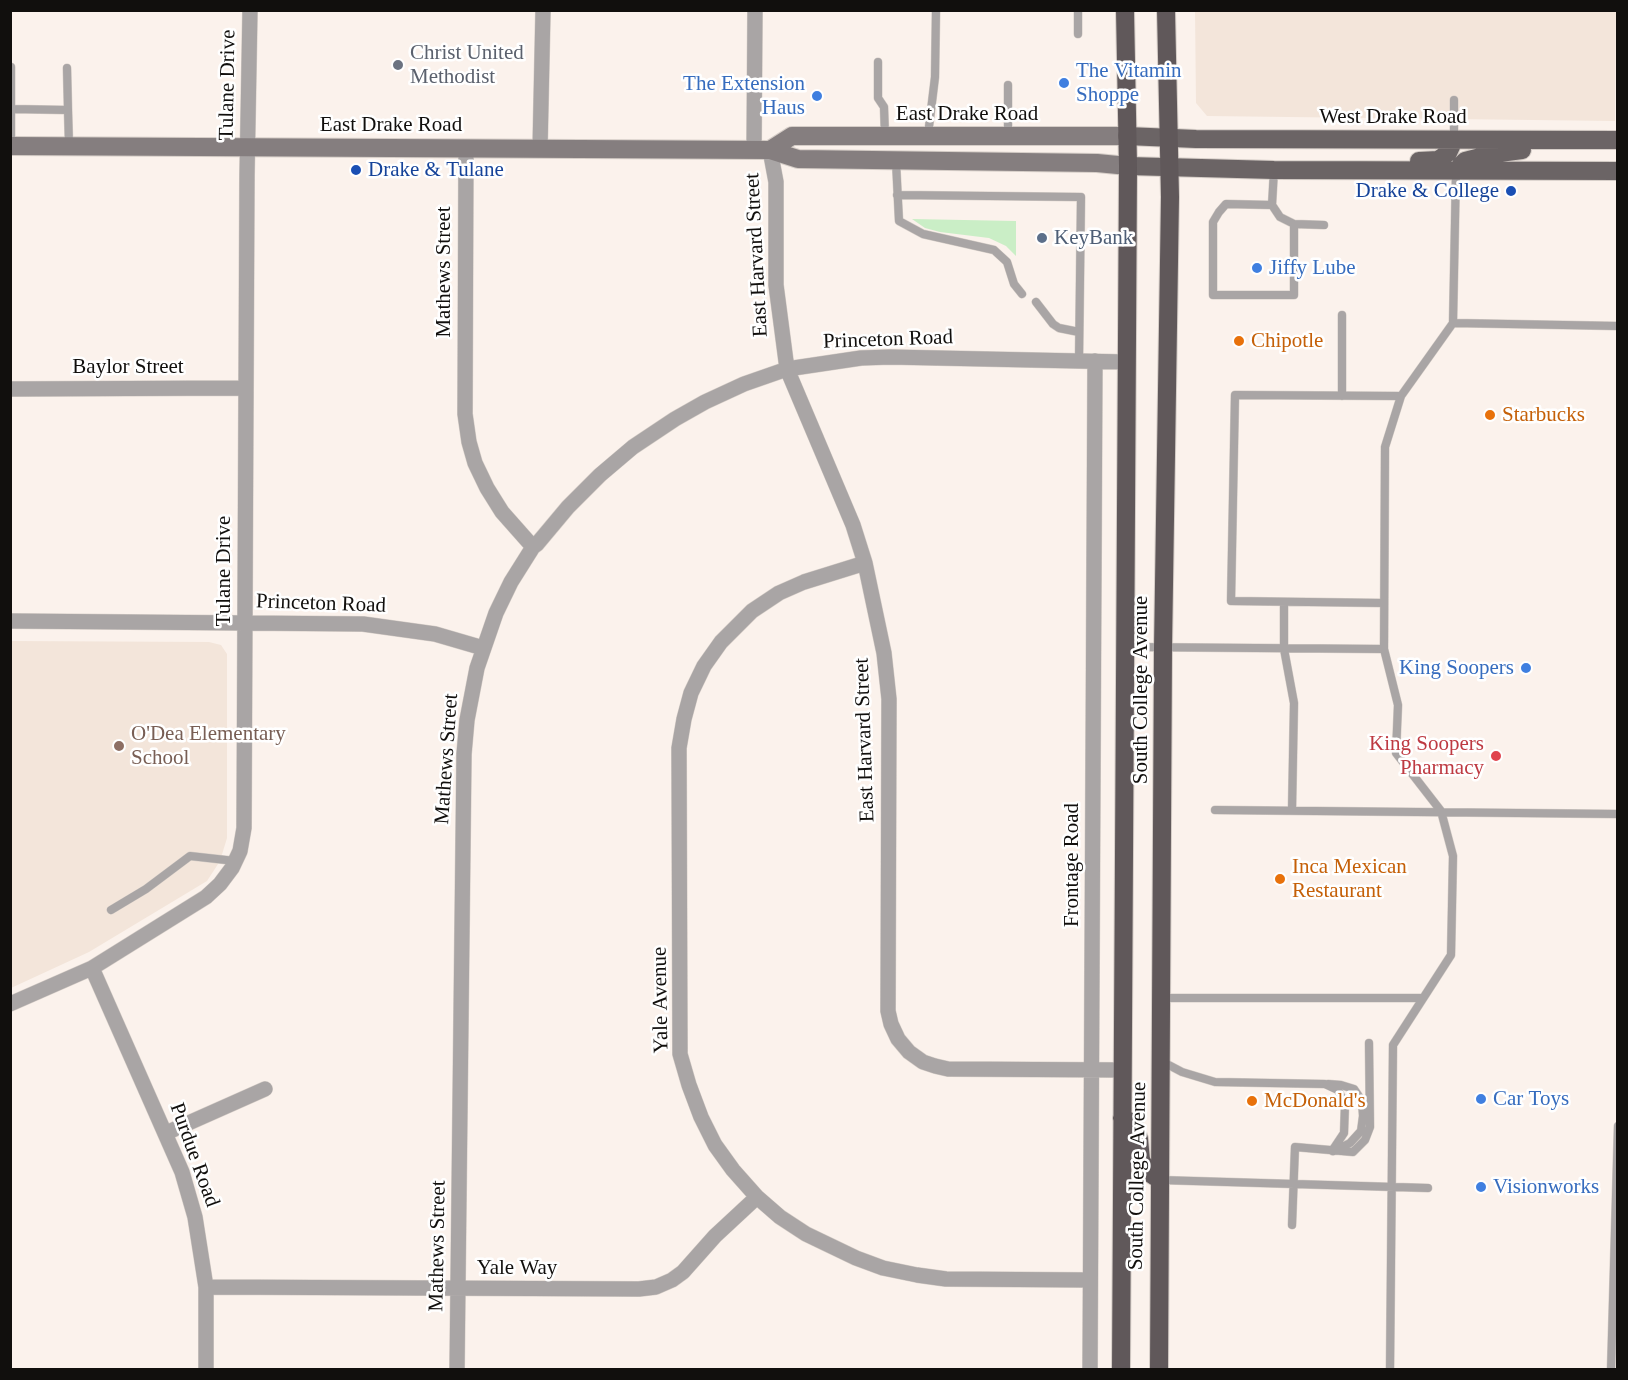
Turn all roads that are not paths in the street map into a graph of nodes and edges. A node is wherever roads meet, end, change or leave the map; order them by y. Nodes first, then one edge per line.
1 (250, 10) edge
2 (543, 10) edge
3 (755, 10) edge
4 (936, 10) edge
5 (1078, 10) edge
6 (1125, 10) edge
7 (1166, 10) edge
8 (1078, 34) dead end
9 (878, 62) dead end
10 (11, 67) edge
11 (67, 68) dead end
12 (1008, 85) dead end
13 (1454, 100) dead end
14 (11, 109) edge
15 (68, 110) junction
16 (885, 136) junction
17 (927, 136) junction
18 (1008, 136) junction
19 (1127, 136) junction
20 (1169, 138) junction
21 (1454, 140) junction
22 (1576, 140) junction
23 (1617, 140) edge
24 (11, 146) edge
25 (69, 147) junction
26 (248, 147) junction
27 (466, 148) junction
28 (540, 149) junction
29 (762, 150) junction
30 (896, 160) junction
31 (1128, 165) junction
32 (1170, 168) junction
33 (1274, 170) junction
34 (1367, 170) junction
35 (1456, 170) junction
36 (1617, 171) edge
37 (897, 195) junction
38 (1272, 205) junction
39 (1294, 224) junction
40 (1324, 225) dead end
41 (1022, 294) dead end
42 (1036, 303) dead end
43 (1342, 315) dead end
44 (1453, 323) junction
45 (1617, 326) edge
46 (1079, 332) junction
47 (1079, 361) junction
48 (1095, 361) junction
49 (1126, 362) junction
50 (787, 369) junction
51 (246, 388) junction
52 (10, 389) edge
53 (1341, 396) junction
54 (1401, 396) junction
55 (533, 547) junction
56 (865, 563) junction
57 (1284, 602) junction
58 (1384, 603) junction
59 (10, 621) edge
60 (245, 622) junction
61 (1125, 647) junction
62 (483, 648) junction
63 (1163, 648) junction
64 (1284, 649) junction
65 (1384, 649) junction
66 (1215, 810) dead end
67 (1292, 810) junction
68 (1441, 811) junction
69 (1617, 814) edge
70 (235, 861) junction
71 (111, 910) dead end
72 (92, 968) junction
73 (1161, 998) junction
74 (1422, 998) junction
75 (10, 1005) edge
76 (1369, 1043) dead end
77 (1161, 1061) junction
78 (1092, 1069) junction
79 (1122, 1070) junction
80 (1325, 1084) junction
81 (265, 1089) dead end
82 (1122, 1118) junction
83 (1617, 1126) edge
84 (166, 1133) junction
85 (1332, 1151) junction
86 (1160, 1180) junction
87 (1293, 1184) junction
88 (1392, 1187) junction
89 (1428, 1188) dead end
90 (757, 1197) junction
91 (1292, 1225) dead end
92 (1089, 1280) junction
93 (206, 1287) junction
94 (458, 1289) junction
95 (206, 1370) edge
96 (457, 1370) edge
97 (1090, 1370) edge
98 (1121, 1370) edge
99 (1159, 1370) edge
100 (1390, 1370) edge
101 (1611, 1370) edge

1 - 26 street, Tulane Drive
2 - 28 street
3 - 29 street, East Harvard Street
4 - 17 lane
5 - 8 lane
6 - 19 highway, South College Avenue
7 - 20 highway, South College Avenue
9 - 16 lane
10 - 14 lane
11 - 15 lane
12 - 18 lane
13 - 21 lane
14 - 15 lane
14 - 24 lane
15 - 25 lane
16 - 17 main road, East Drake Road
16 - 29 main road, East Drake Road
17 - 18 main road, East Drake Road
18 - 19 main road, East Drake Road
19 - 20 main road, East Drake Road
19 - 31 highway, South College Avenue
20 - 21 main road, West Drake Road
20 - 32 highway, South College Avenue
21 - 22 main road, West Drake Road
21 - 34 main road
22 - 23 main road, West Drake Road
22 - 35 main road
24 - 25 main road, East Drake Road
25 - 26 main road, East Drake Road
26 - 27 main road, East Drake Road
26 - 51 street, Tulane Drive
27 - 28 main road, East Drake Road
27 - 55 street, Mathews Street
28 - 29 main road, East Drake Road
29 - 30 main road, East Drake Road
29 - 50 street, East Harvard Street
30 - 31 main road, East Drake Road
30 - 37 lane
31 - 32 main road, East Drake Road
31 - 49 highway, South College Avenue
32 - 33 main road
32 - 63 highway, South College Avenue
33 - 34 main road
33 - 38 lane
34 - 35 main road
35 - 36 main road
35 - 44 lane
37 - 41 lane
37 - 46 lane
38 - 39 lane
38 - 39 lane
39 - 40 lane
42 - 46 lane
43 - 53 lane
44 - 45 lane
44 - 54 lane
46 - 47 lane
47 - 48 street, Princeton Road
47 - 50 street, Princeton Road
48 - 49 street, Princeton Road
48 - 78 street, Frontage Road
49 - 61 highway, South College Avenue
50 - 55 street, Princeton Road
50 - 56 street, East Harvard Street
51 - 52 street, Baylor Street
51 - 60 street, Tulane Drive
53 - 54 lane
53 - 57 lane
54 - 58 lane
55 - 62 street, Mathews Street
56 - 78 street, East Harvard Street
56 - 90 street, Yale Avenue
57 - 58 lane
57 - 64 lane
58 - 65 lane
59 - 60 street, Princeton Road
60 - 62 street, Princeton Road
60 - 70 street, Tulane Drive
61 - 63 lane
61 - 79 highway, South College Avenue
62 - 94 street, Mathews Street
63 - 64 lane
63 - 73 highway, South College Avenue
64 - 65 lane
64 - 67 lane
65 - 68 lane
66 - 67 lane
67 - 68 lane
68 - 69 lane
68 - 74 lane
70 - 71 lane
70 - 72 street, Tulane Drive
72 - 75 street, Tulane Drive
72 - 84 street, Purdue Road
73 - 74 lane
73 - 77 highway, South College Avenue
74 - 88 lane
76 - 85 lane
77 - 80 lane
77 - 86 highway, South College Avenue
78 - 79 street, East Harvard Street
78 - 92 street, Frontage Road
79 - 82 highway, South College Avenue
80 - 85 lane
80 - 85 lane
81 - 84 street
82 - 86 highway
82 - 98 highway, South College Avenue
83 - 101 lane
84 - 93 street, Purdue Road
85 - 87 lane
86 - 87 lane
86 - 99 highway, South College Avenue
87 - 88 lane
87 - 91 lane
88 - 89 lane
88 - 100 lane
90 - 92 street, Yale Avenue
90 - 94 street, Yale Way
92 - 97 street, Frontage Road
93 - 94 street, Yale Way
93 - 95 street, Purdue Road
94 - 96 street, Mathews Street

